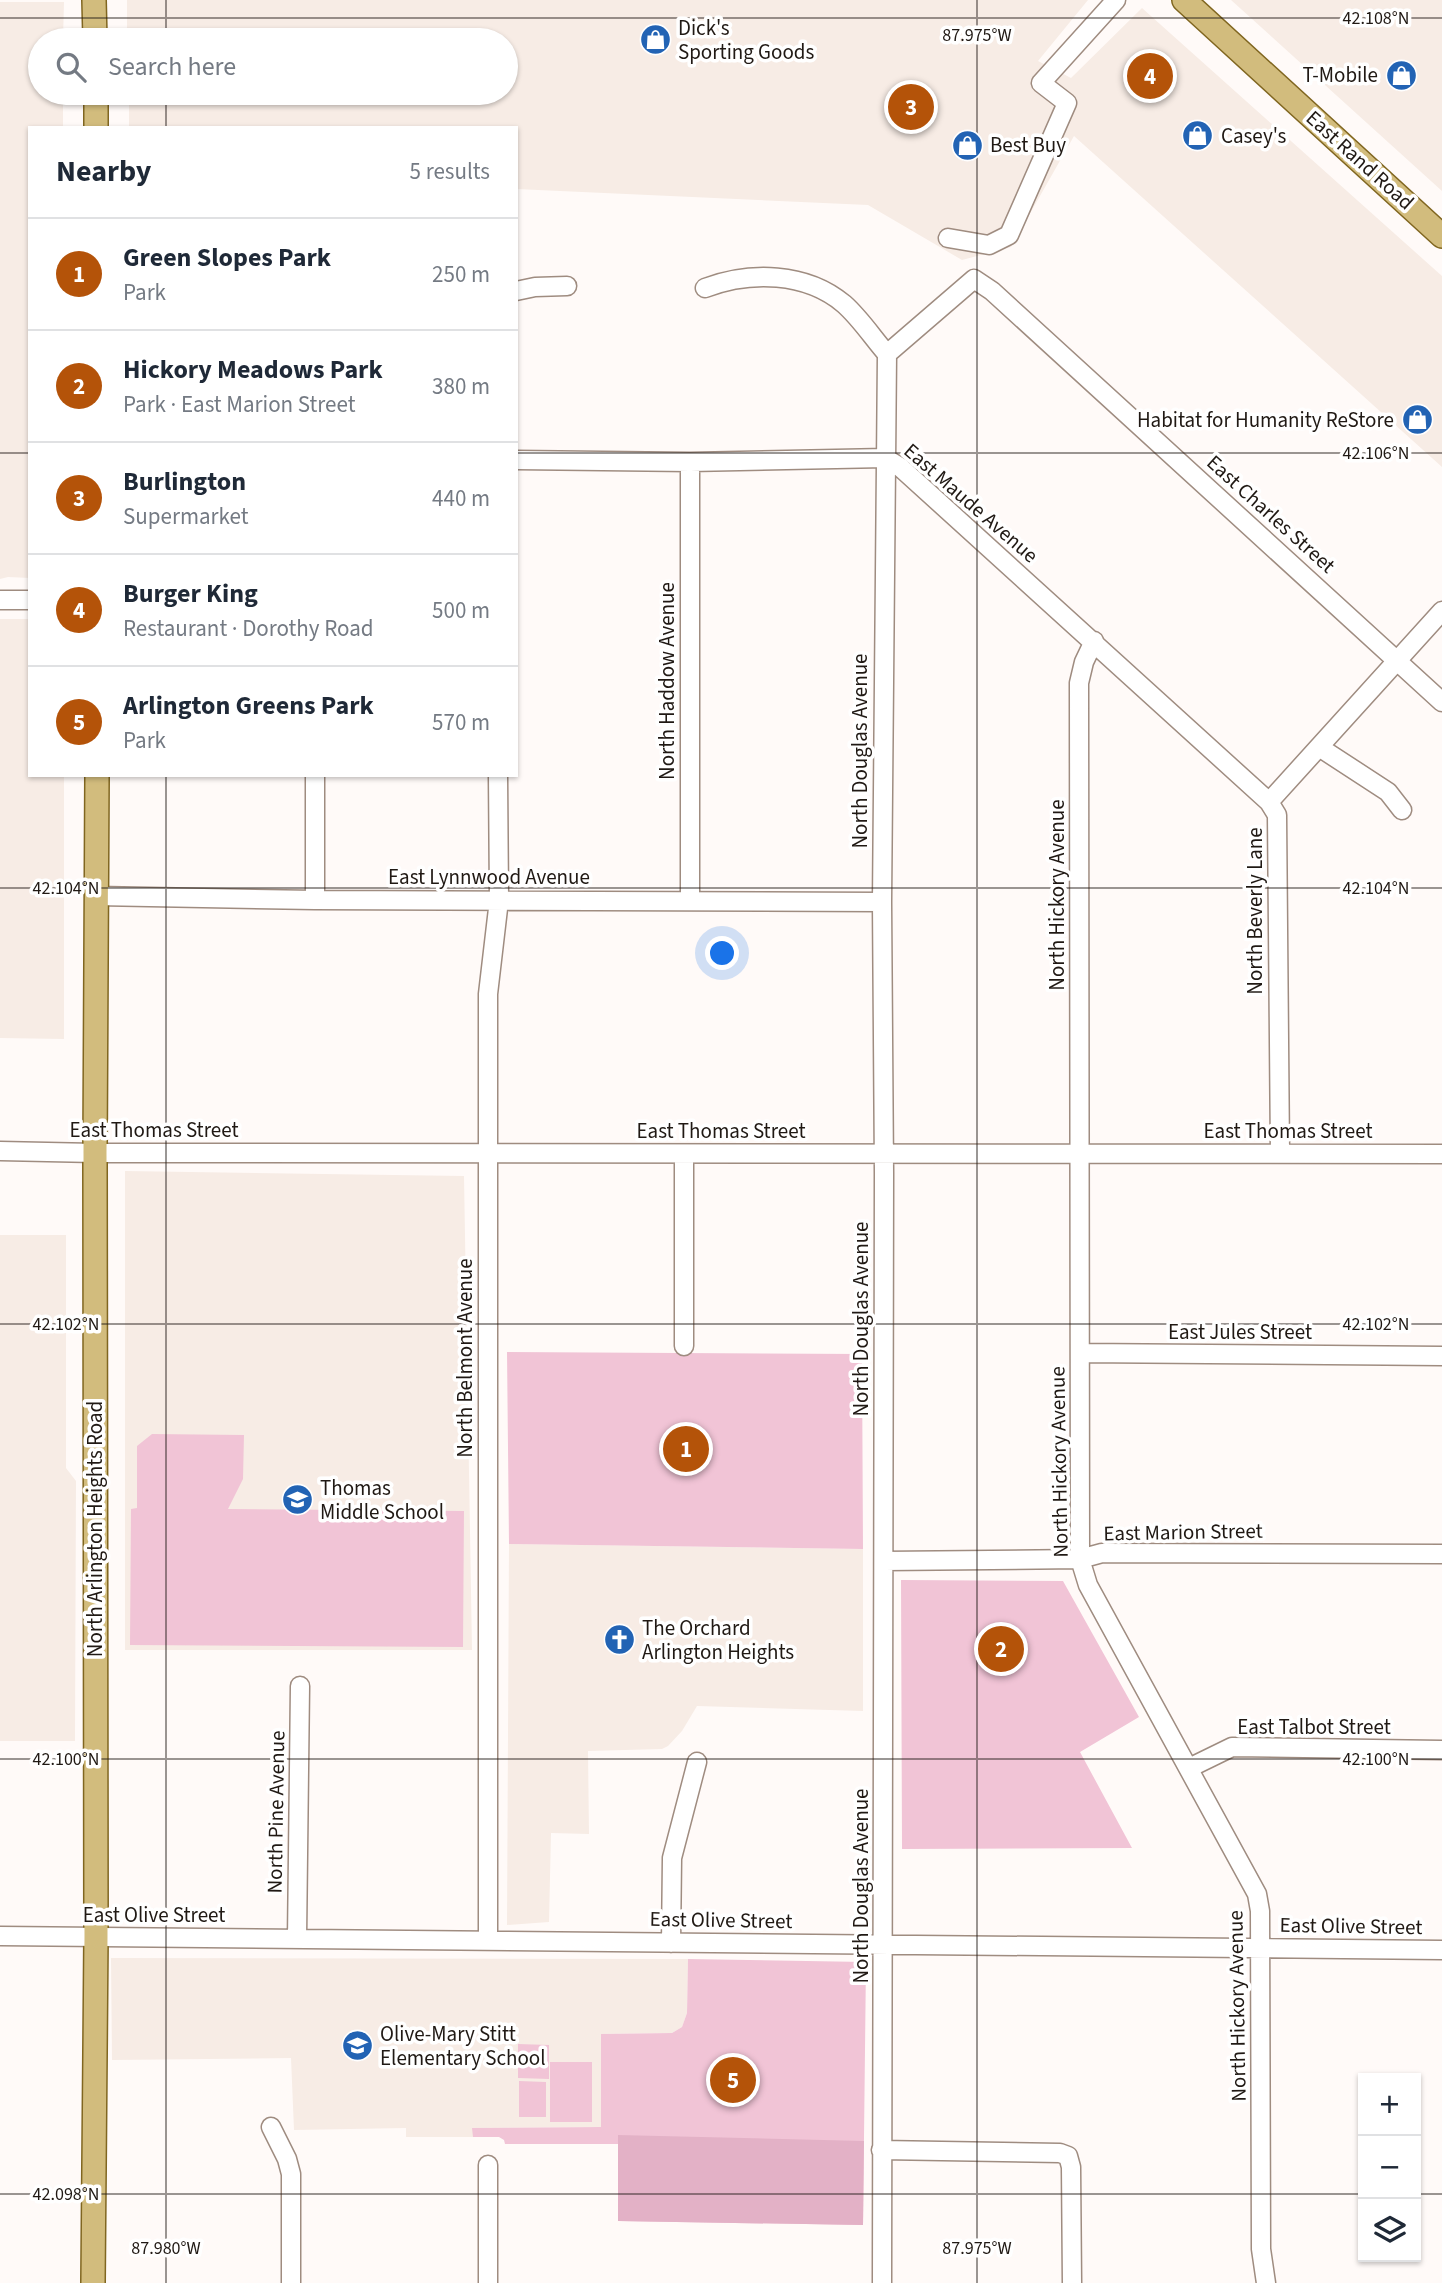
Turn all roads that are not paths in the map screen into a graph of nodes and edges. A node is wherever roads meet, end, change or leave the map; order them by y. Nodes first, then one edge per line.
1 (94, 0) edge
2 (1116, 0) edge
3 (1184, 0) edge
4 (95, 28) edge
5 (96, 105) edge
6 (96, 126) edge
7 (1442, 236) edge
8 (948, 238) dead end
9 (567, 286) dead end
10 (705, 288) dead end
11 (518, 291) edge
12 (887, 354) junction
13 (885, 458) junction
14 (518, 460) edge
15 (690, 462) junction
16 (0, 600) edge
17 (28, 600) edge
18 (1442, 611) edge
19 (1094, 641) junction
20 (1398, 660) junction
21 (1442, 702) edge
22 (1319, 747) junction
23 (97, 777) edge
24 (315, 777) edge
25 (498, 777) edge
26 (1269, 802) junction
27 (1402, 810) dead end
28 (96, 896) junction
29 (315, 900) junction
30 (499, 900) junction
31 (690, 900) junction
32 (882, 902) junction
33 (0, 1151) edge
34 (95, 1153) junction
35 (488, 1154) junction
36 (684, 1154) junction
37 (884, 1154) junction
38 (1080, 1154) junction
39 (1280, 1154) junction
40 (1442, 1154) edge
41 (684, 1346) dead end
42 (1081, 1353) junction
43 (1442, 1356) edge
44 (1442, 1554) edge
45 (1080, 1559) junction
46 (884, 1561) junction
47 (300, 1686) dead end
48 (1442, 1749) edge
49 (697, 1762) dead end
50 (1189, 1768) junction
51 (0, 1936) edge
52 (96, 1937) junction
53 (297, 1939) junction
54 (488, 1941) junction
55 (671, 1942) junction
56 (884, 1944) junction
57 (1260, 1948) junction
58 (1442, 1950) edge
59 (271, 2127) dead end
60 (881, 2150) junction
61 (488, 2165) dead end
62 (93, 2283) edge
63 (291, 2283) edge
64 (488, 2283) edge
65 (882, 2283) edge
66 (1072, 2283) edge
67 (1266, 2283) edge

1 - 4 main road
2 - 8 street
3 - 7 main road, East Rand Road
5 - 6 main road
9 - 11 street
10 - 12 street
12 - 13 street, North Douglas Avenue
12 - 20 street, East Charles Street
13 - 15 street, East Maude Avenue
13 - 19 street, East Maude Avenue
13 - 32 street, North Douglas Avenue
14 - 15 street, East Maude Avenue
15 - 31 street, North Haddow Avenue
16 - 17 street
18 - 20 street, North Beverly Lane
19 - 26 street, East Maude Avenue
19 - 38 street, North Hickory Avenue
20 - 21 street, East Charles Street
20 - 22 street, North Beverly Lane
22 - 26 street, North Beverly Lane
22 - 27 street
23 - 28 main road, North Arlington Heights Road
24 - 29 street
25 - 30 street, North Belmont Avenue
26 - 39 street, North Beverly Lane
28 - 29 street, East Lynnwood Avenue
28 - 34 main road, North Arlington Heights Road
29 - 30 street, East Lynnwood Avenue
30 - 31 street, East Lynnwood Avenue
30 - 35 street, North Belmont Avenue
31 - 32 street, East Lynnwood Avenue
32 - 37 street, North Douglas Avenue
33 - 34 street, East Thomas Street
34 - 35 street, East Thomas Street
34 - 52 main road, North Arlington Heights Road
35 - 36 street, East Thomas Street
35 - 54 street, North Belmont Avenue
36 - 37 street, East Thomas Street
36 - 41 street
37 - 38 street, East Thomas Street
37 - 46 street, North Douglas Avenue
38 - 39 street, East Thomas Street
38 - 42 street, North Hickory Avenue
39 - 40 street, East Thomas Street
42 - 43 street, East Jules Street
42 - 45 street, North Hickory Avenue
44 - 45 street, East Marion Street
45 - 46 street, East Marion Street
45 - 50 street, North Hickory Avenue
46 - 56 street, North Douglas Avenue
47 - 53 street, North Pine Avenue
48 - 50 street, East Talbot Street
49 - 55 street
50 - 57 street, North Hickory Avenue
51 - 52 street, East Olive Street
52 - 53 street, East Olive Street
52 - 62 main road, North Arlington Heights Road
53 - 54 street, East Olive Street
54 - 55 street, East Olive Street
55 - 56 street, East Olive Street
56 - 57 street, East Olive Street
56 - 60 street, North Douglas Avenue
57 - 58 street, East Olive Street
57 - 67 street, North Hickory Avenue
59 - 63 street
60 - 65 street, North Douglas Avenue
60 - 66 street
61 - 64 street

